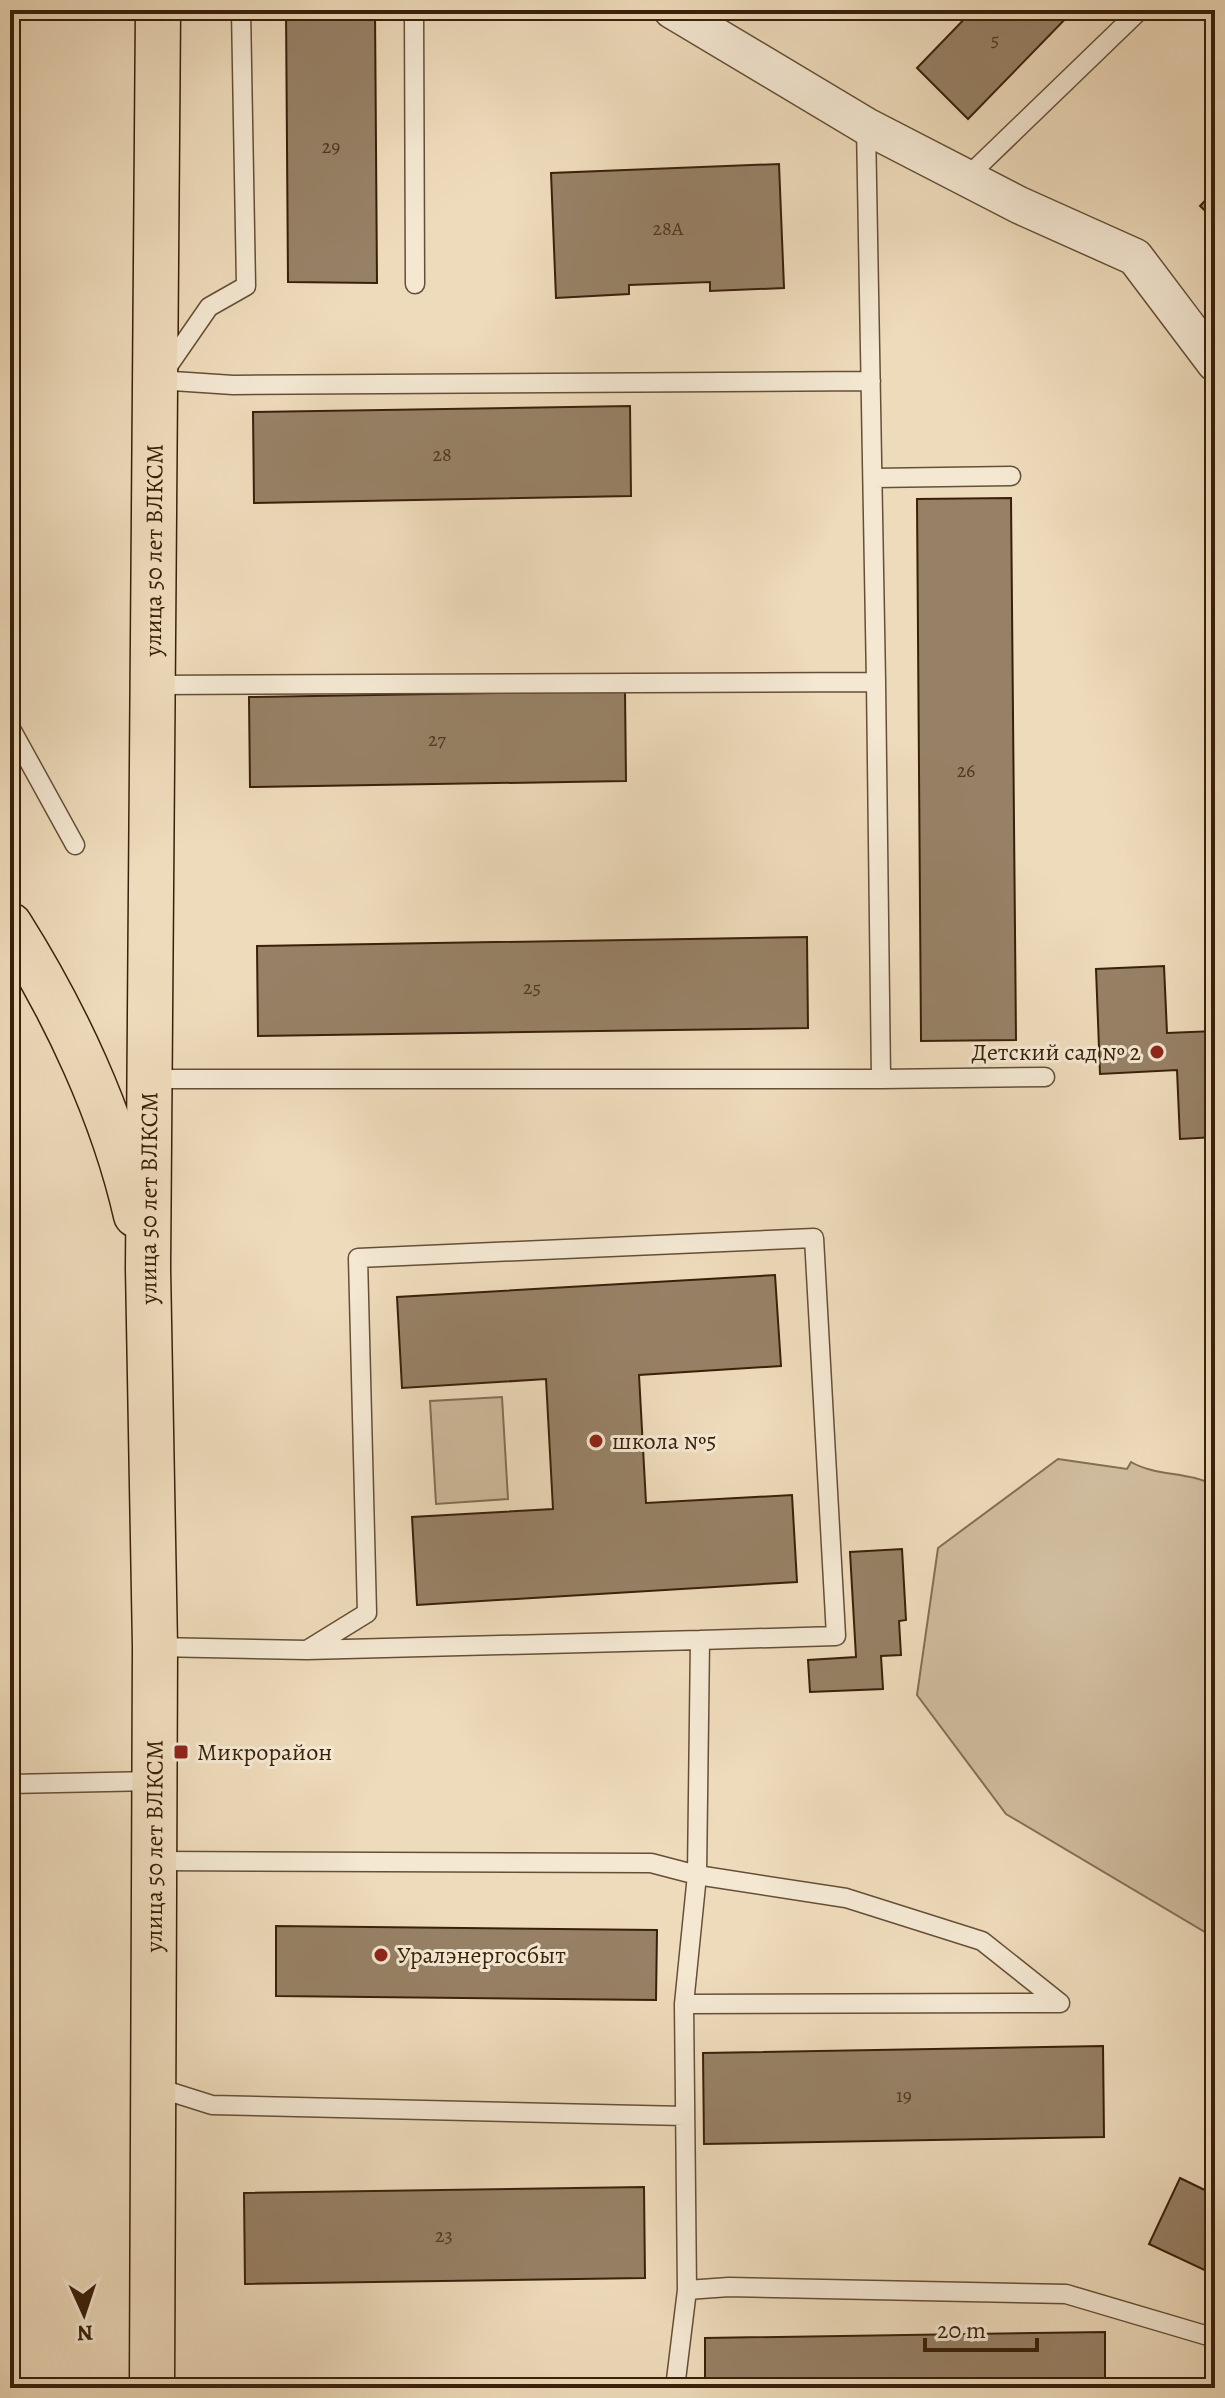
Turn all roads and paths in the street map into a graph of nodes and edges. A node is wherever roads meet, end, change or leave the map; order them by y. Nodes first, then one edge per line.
1 (158, 10) edge
2 (241, 10) edge
3 (414, 10) edge
4 (1140, 10) edge
5 (679, 11) edge
6 (866, 126) junction
7 (966, 178) junction
8 (415, 284) dead end
9 (1215, 363) edge
10 (158, 380) junction
11 (871, 381) junction
12 (1011, 476) dead end
13 (874, 478) junction
14 (876, 682) junction
15 (155, 685) junction
16 (10, 727) edge
17 (75, 845) dead end
18 (10, 925) edge
19 (1045, 1077) dead end
20 (151, 1079) junction
21 (881, 1079) junction
22 (148, 1268) junction
23 (700, 1640) junction
24 (155, 1647) junction
25 (307, 1650) junction
26 (154, 1781) junction
27 (10, 1784) edge
28 (153, 1861) junction
29 (697, 1875) junction
30 (684, 2004) junction
31 (153, 2086) junction
32 (685, 2116) junction
33 (687, 2290) junction
34 (1215, 2338) edge
35 (152, 2388) edge
36 (675, 2388) edge

1 - 10 main road, улица 50 лет ВЛКСМ
2 - 10 lane
3 - 8 lane
4 - 7 lane
5 - 6 street
6 - 7 street
6 - 11 lane
7 - 9 street
10 - 11 lane
10 - 15 main road, улица 50 лет ВЛКСМ
11 - 13 lane
12 - 13 lane
13 - 14 lane
14 - 15 lane
14 - 21 lane
15 - 20 main road, улица 50 лет ВЛКСМ
16 - 17 lane
18 - 22 main road
19 - 21 lane
20 - 21 lane
20 - 22 main road, улица 50 лет ВЛКСМ
22 - 24 main road, улица 50 лет ВЛКСМ
23 - 25 lane
23 - 25 lane
23 - 29 lane
24 - 25 lane
24 - 26 main road, улица 50 лет ВЛКСМ
26 - 27 lane
26 - 28 main road, улица 50 лет ВЛКСМ
28 - 29 lane
28 - 31 main road, улица 50 лет ВЛКСМ
29 - 30 lane
29 - 30 lane
30 - 32 lane
31 - 32 lane
31 - 35 main road, улица 50 лет ВЛКСМ
32 - 33 lane
33 - 34 lane
33 - 36 lane

